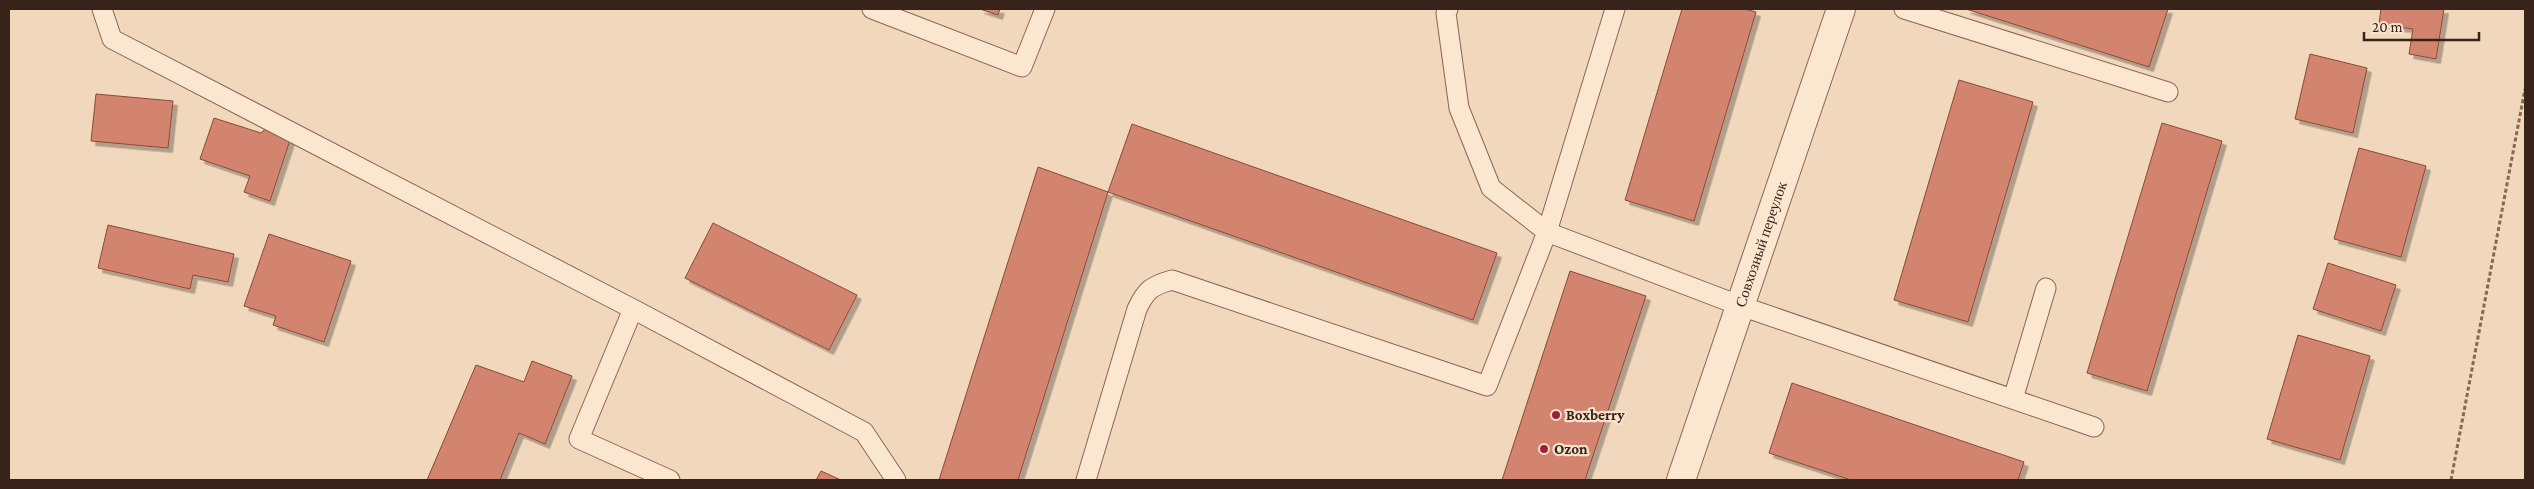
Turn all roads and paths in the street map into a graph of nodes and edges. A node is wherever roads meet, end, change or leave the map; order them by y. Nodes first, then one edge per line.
1 (102, 9) edge
2 (872, 9) edge
3 (1045, 9) edge
4 (1448, 9) edge
5 (1615, 9) edge
6 (1841, 9) edge
7 (1904, 9) edge
8 (2525, 89) edge
9 (2168, 92) dead end
10 (1547, 232) junction
11 (2046, 288) dead end
12 (1741, 306) junction
13 (634, 309) junction
14 (2013, 399) junction
15 (2094, 427) dead end
16 (670, 480) edge
17 (896, 480) edge
18 (1086, 480) edge
19 (1680, 480) edge
20 (2451, 480) edge

1 - 13 lane
2 - 3 lane
4 - 10 lane
5 - 10 lane
6 - 12 street, Совхозный переулок
7 - 9 lane
8 - 20 path
10 - 12 lane
10 - 18 lane
11 - 14 lane
12 - 14 lane
12 - 19 street, Совхозный переулок
13 - 16 lane
13 - 17 lane
14 - 15 lane

